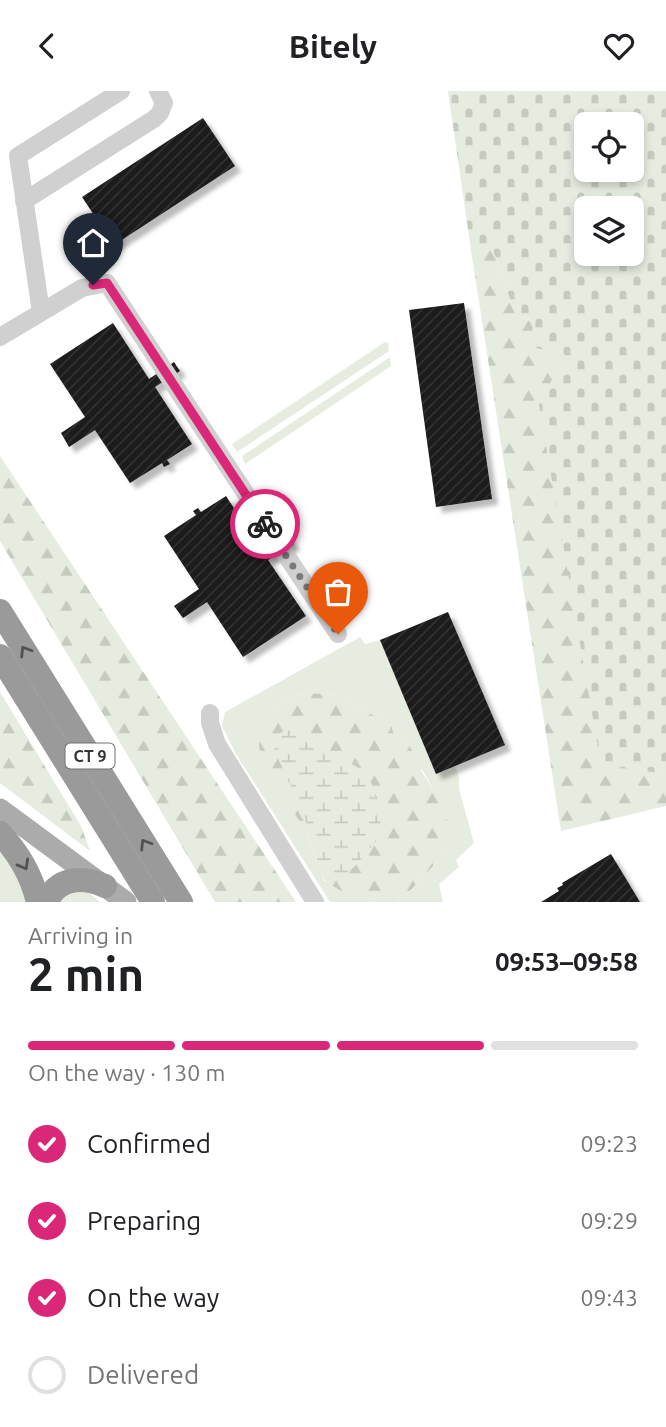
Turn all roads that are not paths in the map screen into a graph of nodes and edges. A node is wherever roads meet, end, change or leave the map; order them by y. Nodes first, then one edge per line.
1 (158, 91) edge
2 (120, 92) edge
3 (24, 201) junction
4 (41, 312) junction
5 (0, 337) edge
6 (0, 611) edge
7 (338, 634) dead end
8 (0, 656) edge
9 (209, 713) dead end
10 (0, 809) edge
11 (0, 833) edge
12 (104, 886) junction
13 (38, 902) edge
14 (47, 902) edge
15 (126, 902) edge
16 (153, 902) edge
17 (181, 902) edge
18 (315, 902) edge

1 - 3 lane
2 - 3 lane
3 - 4 lane
4 - 5 lane
4 - 7 lane
17 -> 6 highway, CT 9
8 - 16 highway, CT 9
9 - 18 lane
10 - 12 main road
11 -> 13 highway
12 - 14 highway
12 - 15 main road

